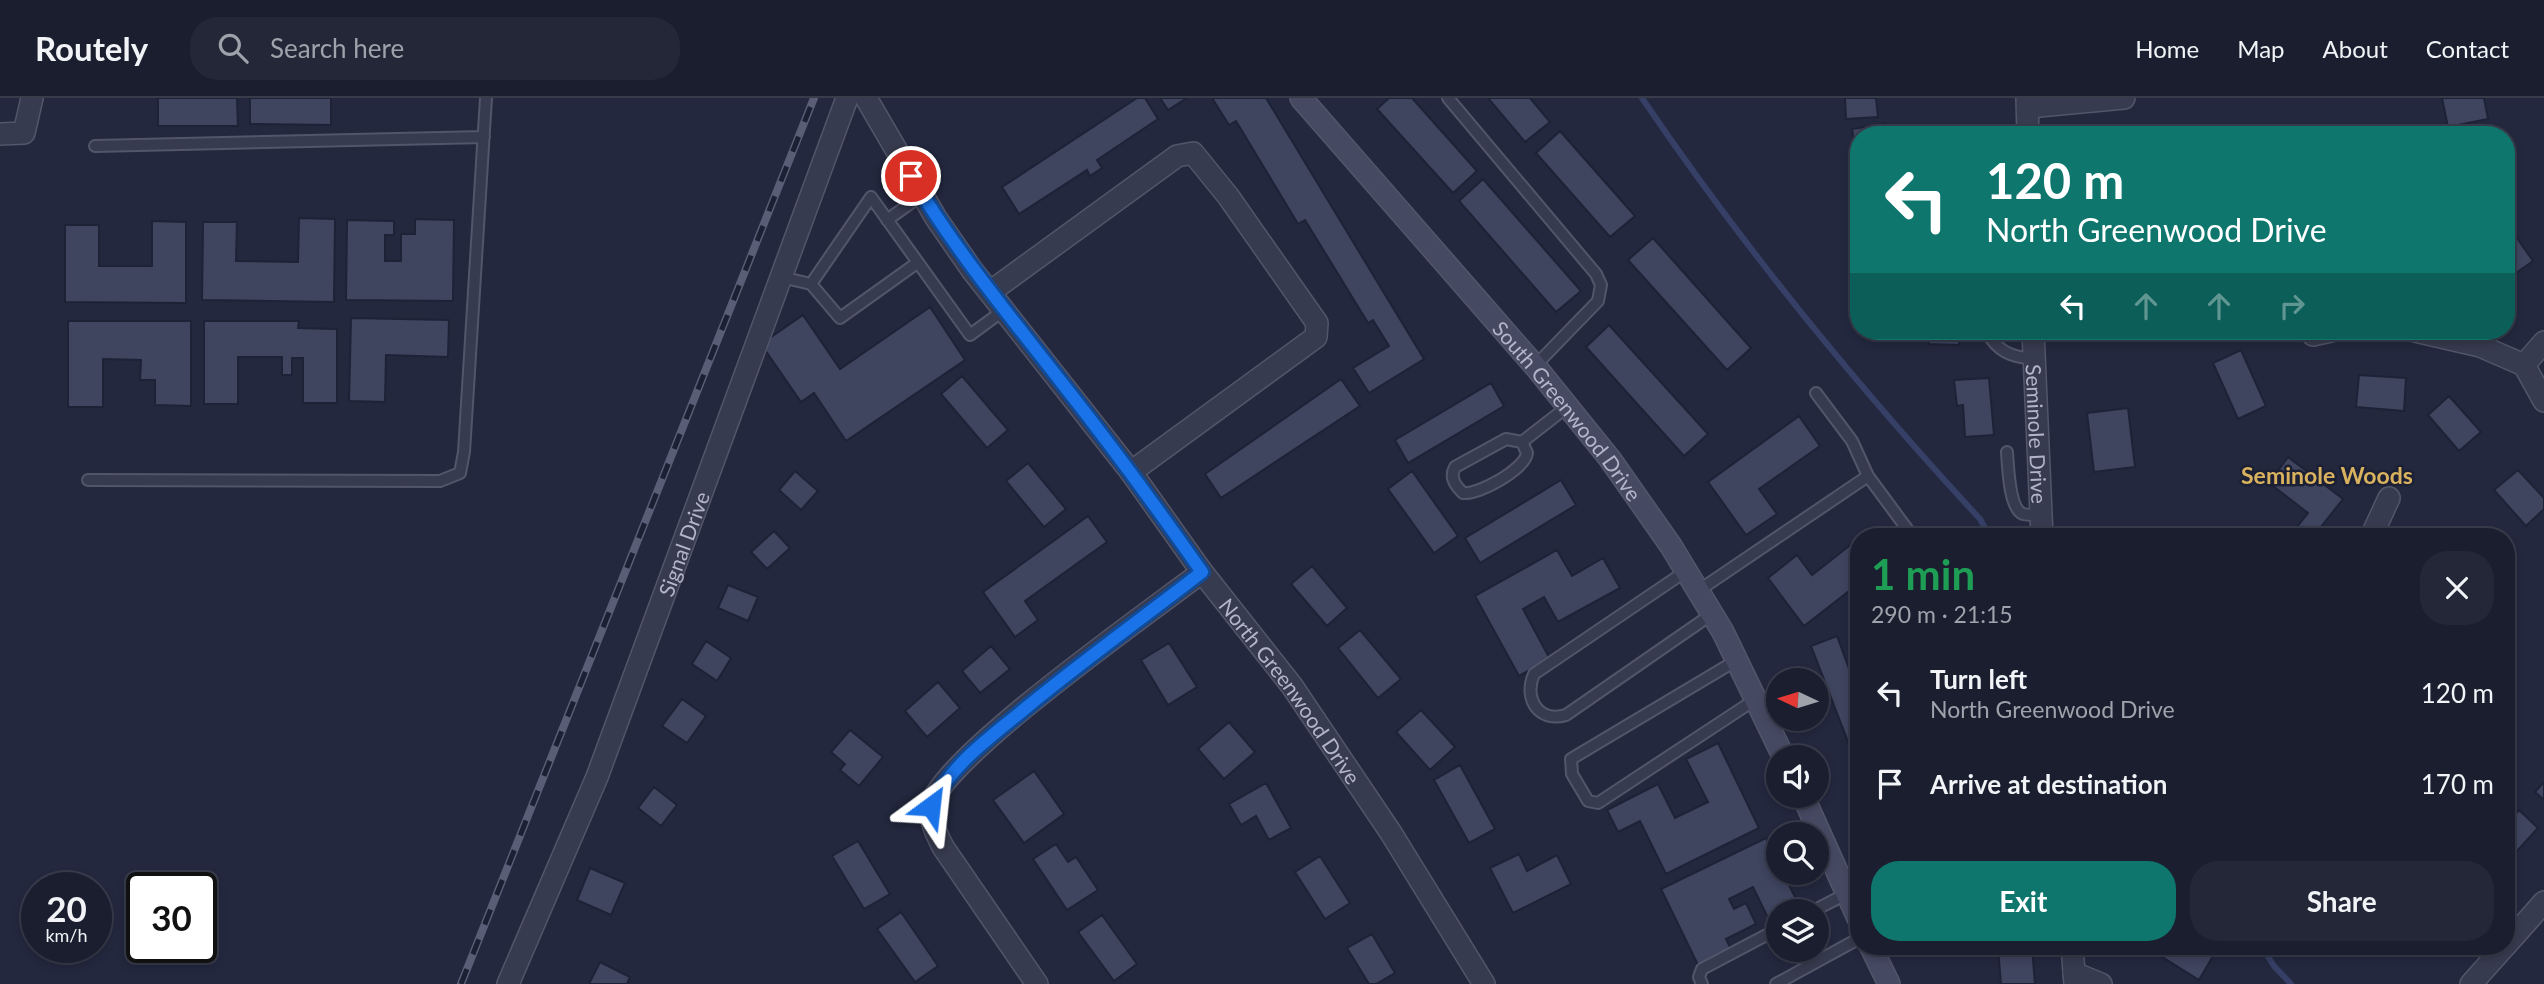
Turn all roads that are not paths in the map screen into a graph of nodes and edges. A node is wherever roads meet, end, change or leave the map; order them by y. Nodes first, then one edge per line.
1 (32, 98) edge
2 (486, 98) edge
3 (847, 98) edge
4 (866, 98) edge
5 (1301, 98) edge
6 (1448, 98) edge
7 (2124, 98) edge
8 (2027, 102) edge
9 (2028, 126) edge
10 (0, 134) edge
11 (484, 137) junction
12 (95, 146) dead end
13 (922, 195) junction
14 (887, 220) junction
15 (917, 262) junction
16 (781, 277) junction
17 (811, 284) junction
18 (990, 292) junction
19 (1004, 310) junction
20 (1992, 340) edge
21 (2033, 340) edge
22 (2454, 340) edge
23 (2544, 342) edge
24 (2034, 359) junction
25 (2524, 365) junction
26 (1535, 366) junction
27 (1815, 393) dead end
28 (2544, 401) edge
29 (1567, 407) junction
30 (1522, 442) junction
31 (2007, 452) dead end
32 (1131, 472) junction
33 (1868, 476) junction
34 (88, 480) dead end
35 (2389, 498) dead end
36 (2041, 515) junction
37 (1906, 528) edge
38 (2042, 528) edge
39 (2375, 528) edge
40 (1686, 570) junction
41 (1202, 572) junction
42 (1698, 591) junction
43 (1712, 614) junction
44 (1737, 660) junction
45 (1756, 699) junction
46 (1778, 745) edge
47 (1809, 808) edge
48 (1848, 893) junction
49 (1850, 898) edge
50 (2544, 902) edge
51 (1829, 903) edge
52 (1766, 935) edge
53 (2515, 935) edge
54 (1850, 944) edge
55 (1874, 955) edge
56 (2073, 955) edge
57 (2497, 955) edge
58 (2075, 978) edge
59 (1885, 982) edge
60 (508, 984) edge
61 (1037, 984) edge
62 (1484, 984) edge
63 (1702, 984) edge
64 (1776, 984) edge
65 (2101, 984) edge
66 (2471, 984) edge

1 - 10 street
2 - 11 lane
3 - 16 street, Signal Drive
4 - 13 street, North Greenwood Drive
5 - 26 street, South Greenwood Drive
6 - 26 lane
7 - 8 street
8 - 9 street
11 - 12 lane
11 - 34 lane
13 - 14 lane
13 - 18 street, North Greenwood Drive
14 - 15 lane
14 - 17 lane
15 - 17 lane
15 - 19 lane
16 - 17 lane
16 - 60 street, Signal Drive
18 - 19 street, North Greenwood Drive
18 - 32 street
19 - 32 street, North Greenwood Drive
20 - 24 lane
21 - 24 street, Seminole Drive
22 - 25 street
23 - 25 street
24 - 36 street, Seminole Drive
25 - 28 street
26 - 29 street, South Greenwood Drive
27 - 33 lane
29 - 30 lane
29 - 40 street, South Greenwood Drive
30 - 30 lane
31 - 36 lane
32 - 41 street, North Greenwood Drive
33 - 37 lane
33 - 42 lane
35 - 39 street
36 - 38 street, Seminole Drive
40 - 42 street, South Greenwood Drive
40 - 43 lane
41 - 61 street
41 - 62 street, North Greenwood Drive
42 - 43 street, South Greenwood Drive
43 - 44 street, South Greenwood Drive
44 - 45 street, South Greenwood Drive
44 - 45 lane
45 - 46 street, South Greenwood Drive
47 - 48 street
48 - 49 street
48 - 51 lane
50 - 53 street
52 - 63 lane
54 - 64 lane
55 - 59 street
56 - 58 street
57 - 66 street
58 - 65 street

